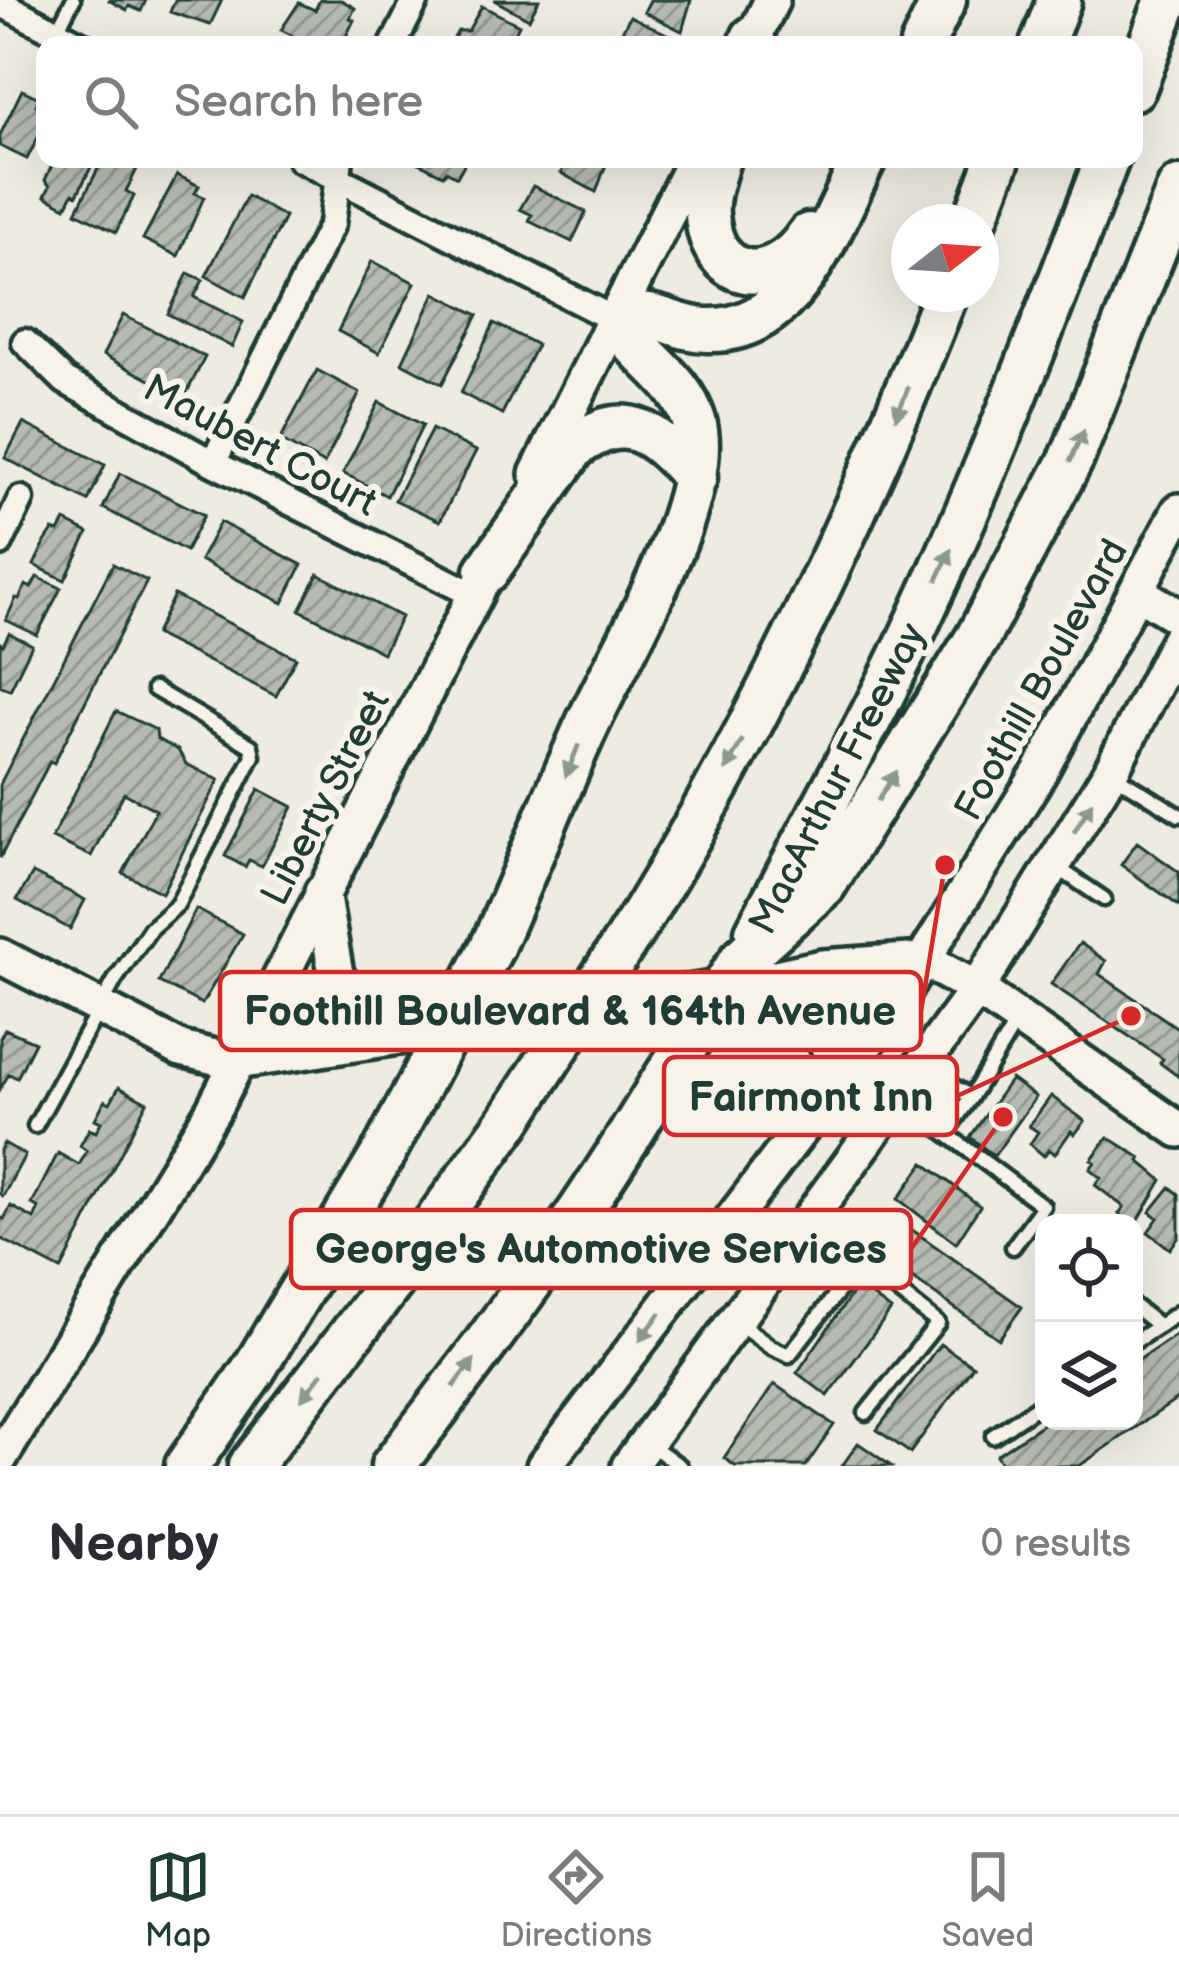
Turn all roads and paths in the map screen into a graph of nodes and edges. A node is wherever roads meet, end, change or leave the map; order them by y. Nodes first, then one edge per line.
1 (73, 0) edge
2 (416, 0) edge
3 (944, 0) edge
4 (1059, 0) edge
5 (1167, 0) edge
6 (0, 3) edge
7 (56, 32) junction
8 (64, 36) edge
9 (398, 36) edge
10 (926, 36) edge
11 (1045, 36) edge
12 (1143, 64) edge
13 (338, 168) edge
14 (691, 168) edge
15 (716, 168) edge
16 (856, 168) edge
17 (857, 168) edge
18 (995, 168) edge
19 (1104, 168) edge
20 (1179, 188) edge
21 (981, 204) edge
22 (939, 312) edge
23 (616, 321) junction
24 (25, 341) dead end
25 (213, 463) junction
26 (695, 477) junction
27 (21, 499) dead end
28 (1179, 511) edge
29 (0, 543) edge
30 (481, 583) junction
31 (1138, 592) junction
32 (1179, 617) edge
33 (1179, 638) edge
34 (154, 689) dead end
35 (1110, 772) junction
36 (1179, 814) edge
37 (1054, 865) junction
38 (322, 892) junction
39 (1104, 899) dead end
40 (0, 956) edge
41 (924, 960) junction
42 (740, 972) junction
43 (977, 989) junction
44 (100, 1007) junction
45 (1019, 1019) junction
46 (423, 1032) junction
47 (236, 1063) junction
48 (921, 1067) junction
49 (971, 1097) junction
50 (899, 1098) junction
51 (824, 1101) junction
52 (35, 1126) dead end
53 (1179, 1130) edge
54 (946, 1133) junction
55 (809, 1221) junction
56 (1013, 1247) dead end
57 (862, 1261) junction
58 (1179, 1312) edge
59 (1143, 1313) edge
60 (736, 1321) junction
61 (1159, 1326) junction
62 (1143, 1336) edge
63 (1035, 1408) edge
64 (866, 1413) dead end
65 (993, 1436) dead end
66 (638, 1454) edge
67 (0, 1458) edge
68 (187, 1466) edge
69 (250, 1466) edge
70 (393, 1466) edge
71 (544, 1466) edge
72 (680, 1466) edge

1 - 7 lane
2 - 9 street
3 - 10 highway
4 - 11 highway
5 - 12 highway
6 - 7 street
7 - 8 street
13 - 23 street
13 - 25 street
14 - 23 street, Liberty Street
15 - 16 highway
17 - 23 highway
18 - 21 highway
42 -> 19 highway, MacArthur Freeway
42 -> 20 highway
22 -> 69 highway, bridge
23 - 26 highway
23 - 30 street, Liberty Street
24 - 25 street, Maubert Court
25 - 30 street, Maubert Court
26 - 30 highway
26 -> 68 highway, bridge
27 - 29 street
28 - 31 street, Foothill Boulevard
30 - 38 street, Liberty Street
31 - 32 street
31 - 41 street, Foothill Boulevard
33 - 35 street
34 - 44 lane
35 - 36 lane
37 -> 35 street
37 - 39 lane
37 - 43 street
38 - 46 street
38 - 47 street, Liberty Street
40 - 44 street
41 - 42 street
41 - 43 street
41 - 51 street, Foothill Boulevard
42 - 46 street
42 - 51 street
70 -> 42 highway, MacArthur Freeway, bridge
43 - 45 street
43 - 48 street
44 - 47 street
44 - 52 lane
45 - 49 lane
45 - 53 street
46 - 47 street
47 - 67 street, Liberty Street
48 - 49 lane
48 - 50 street
49 - 54 lane
50 - 54 lane
50 - 55 street
51 -> 71 street, Foothill Boulevard
54 - 56 lane
55 - 57 lane
55 - 60 street
57 - 60 lane
57 - 64 lane
58 - 61 lane
59 - 61 lane
60 - 66 street
61 - 62 lane
63 - 65 lane
66 - 72 lane

